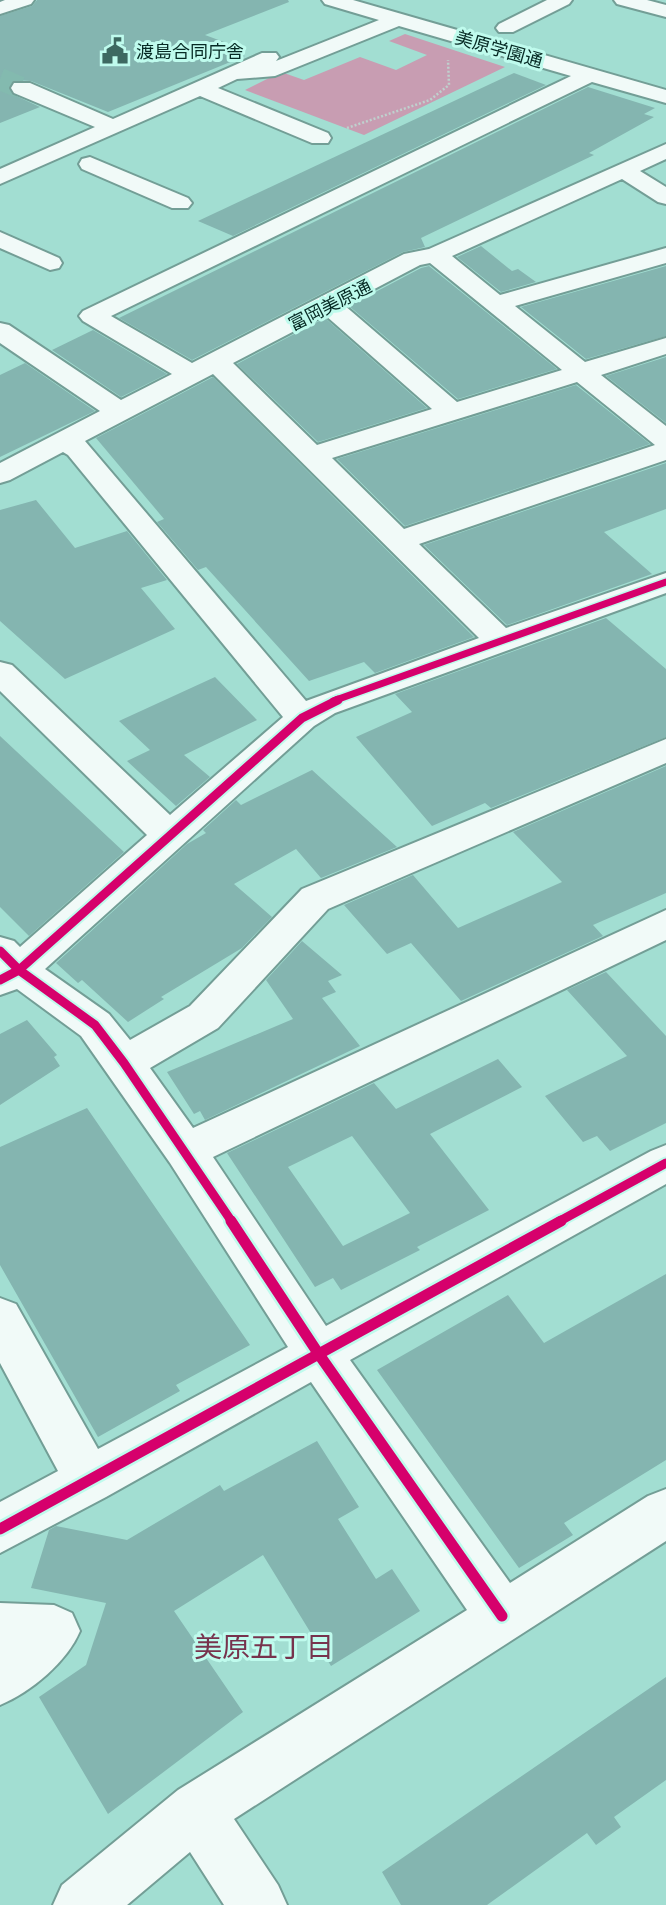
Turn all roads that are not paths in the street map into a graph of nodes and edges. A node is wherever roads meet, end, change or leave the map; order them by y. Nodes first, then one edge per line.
1 (24, 0) edge
2 (332, 0) edge
3 (562, 0) edge
4 (624, 0) edge
5 (0, 8) edge
6 (380, 11) edge
7 (666, 11) edge
8 (506, 28) junction
9 (531, 35) dead end
10 (479, 43) junction
11 (308, 44) junction
12 (640, 66) dead end
13 (231, 74) junction
14 (590, 75) junction
15 (614, 82) junction
16 (22, 88) tunnel mouth
17 (200, 88) junction
18 (666, 97) edge
19 (114, 127) junction
20 (320, 138) dead end
21 (666, 151) edge
22 (0, 158) edge
23 (90, 164) dead end
24 (22, 167) junction
25 (623, 170) junction
26 (0, 177) edge
27 (666, 197) edge
28 (180, 203) dead end
29 (0, 239) edge
30 (435, 255) junction
31 (666, 255) edge
32 (50, 263) dead end
33 (329, 304) junction
34 (495, 304) junction
35 (0, 331) edge
36 (666, 346) edge
37 (31, 352) junction
38 (0, 366) edge
39 (206, 369) junction
40 (581, 372) junction
41 (119, 411) junction
42 (452, 412) junction
43 (666, 440) edge
44 (64, 441) junction
45 (666, 451) edge
46 (313, 455) junction
47 (0, 474) edge
48 (397, 541) junction
49 (666, 582) edge
50 (502, 642) junction
51 (0, 672) edge
52 (302, 718) junction
53 (666, 750) edge
54 (170, 836) junction
55 (659, 938) edge
56 (6, 967) edge
57 (124, 1063) junction
58 (185, 1151) junction
59 (666, 1163) edge
60 (0, 1318) edge
61 (318, 1353) junction
62 (89, 1481) junction
63 (666, 1513) edge
64 (0, 1529) edge
65 (502, 1616) junction
66 (0, 1629) edge
67 (0, 1678) edge
68 (198, 1810) junction
69 (82, 1905) edge
70 (258, 1905) edge

1 - 5 street
2 - 6 street, 美原学園通
3 - 8 street
4 - 7 street
6 - 10 street, 美原学園通
6 - 11 street
8 - 9 street
8 - 10 street
10 - 14 street, 美原学園通
11 - 13 street
11 - 13 street
12 - 15 street
13 - 17 street
14 - 15 street, 美原学園通
14 - 39 street
15 - 18 street, 美原学園通
16 - 19 street
17 - 19 street
17 - 20 street
19 - 24 street
21 - 25 street, 富岡美原通
22 - 24 street
23 - 28 street
24 - 26 street
25 - 27 street
25 - 30 street, 富岡美原通
29 - 32 street
30 - 33 street, 富岡美原通
30 - 34 street
31 - 34 street
33 - 39 street, 富岡美原通
33 - 42 street
34 - 40 street
35 - 37 street
36 - 40 street
37 - 38 street
37 - 41 street
39 - 41 street, 富岡美原通
39 - 46 street
40 - 42 street
40 - 43 street
41 - 44 street, 富岡美原通
42 - 46 street
44 - 47 street, 富岡美原通
44 - 52 street
45 - 48 street
46 - 48 street
48 - 50 street
49 - 50 street
50 - 52 street
51 - 54 street
52 - 54 street
53 - 57 street
54 - 56 street
55 - 58 street
56 - 57 street
57 - 58 street
58 - 61 street
59 - 61 street
60 - 62 street
61 - 62 street
61 - 65 street
62 - 64 street
63 - 65 street
65 - 68 street
66 - 67 street
68 - 69 street
68 - 70 street

